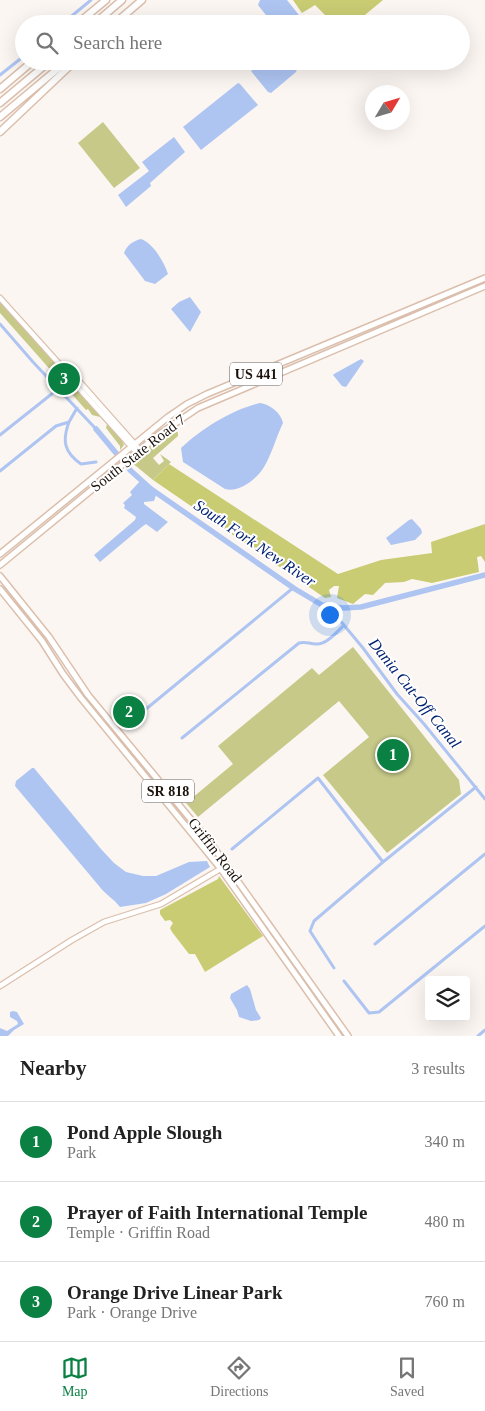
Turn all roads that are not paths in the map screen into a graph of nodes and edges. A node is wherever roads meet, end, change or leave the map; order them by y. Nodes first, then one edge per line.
1 (106, 0) edge
2 (122, 0) edge
3 (142, 0) edge
4 (88, 15) edge
5 (104, 15) edge
6 (124, 15) edge
7 (22, 70) edge
8 (39, 70) edge
9 (56, 70) edge
10 (65, 70) edge
11 (0, 89) edge
12 (0, 103) edge
13 (0, 117) edge
14 (0, 132) edge
15 (485, 278) edge
16 (470, 284) junction
17 (485, 286) edge
18 (462, 296) junction
19 (0, 298) edge
20 (72, 378) junction
21 (219, 389) junction
22 (210, 402) junction
23 (98, 410) junction
24 (107, 411) junction
25 (133, 445) junction
26 (138, 451) junction
27 (69, 498) junction
28 (63, 512) junction
29 (0, 554) edge
30 (0, 565) edge
31 (0, 576) edge
32 (0, 589) edge
33 (227, 864) junction
34 (221, 869) junction
35 (0, 986) edge
36 (339, 1036) edge
37 (348, 1036) edge

1 - 4 highway
2 - 5 highway
3 - 6 highway
7 - 11 highway
8 - 12 highway
9 - 13 highway
10 - 14 highway
15 - 16 main road, South State Road 7 / US 441
16 - 18 main road
16 - 21 main road, South State Road 7 / US 441
17 - 18 main road, South State Road 7 / US 441
18 - 22 main road, South State Road 7 / US 441
19 - 20 street
20 - 23 street
20 - 24 street
21 - 22 main road
21 - 25 main road, South State Road 7 / US 441
22 - 26 main road, South State Road 7 / US 441
23 - 24 street
23 - 25 street
24 - 25 street
25 - 26 street
25 - 27 main road, South State Road 7 / US 441
26 - 28 main road, South State Road 7 / US 441
27 - 28 main road
27 - 29 main road, South State Road 7 / US 441
28 - 30 main road, South State Road 7 / US 441
31 - 33 main road, Griffin Road / SR 818
32 - 34 main road, Griffin Road / SR 818
33 - 34 street
33 - 37 main road, Griffin Road / SR 818
34 - 35 street
34 - 36 main road, Griffin Road / SR 818

